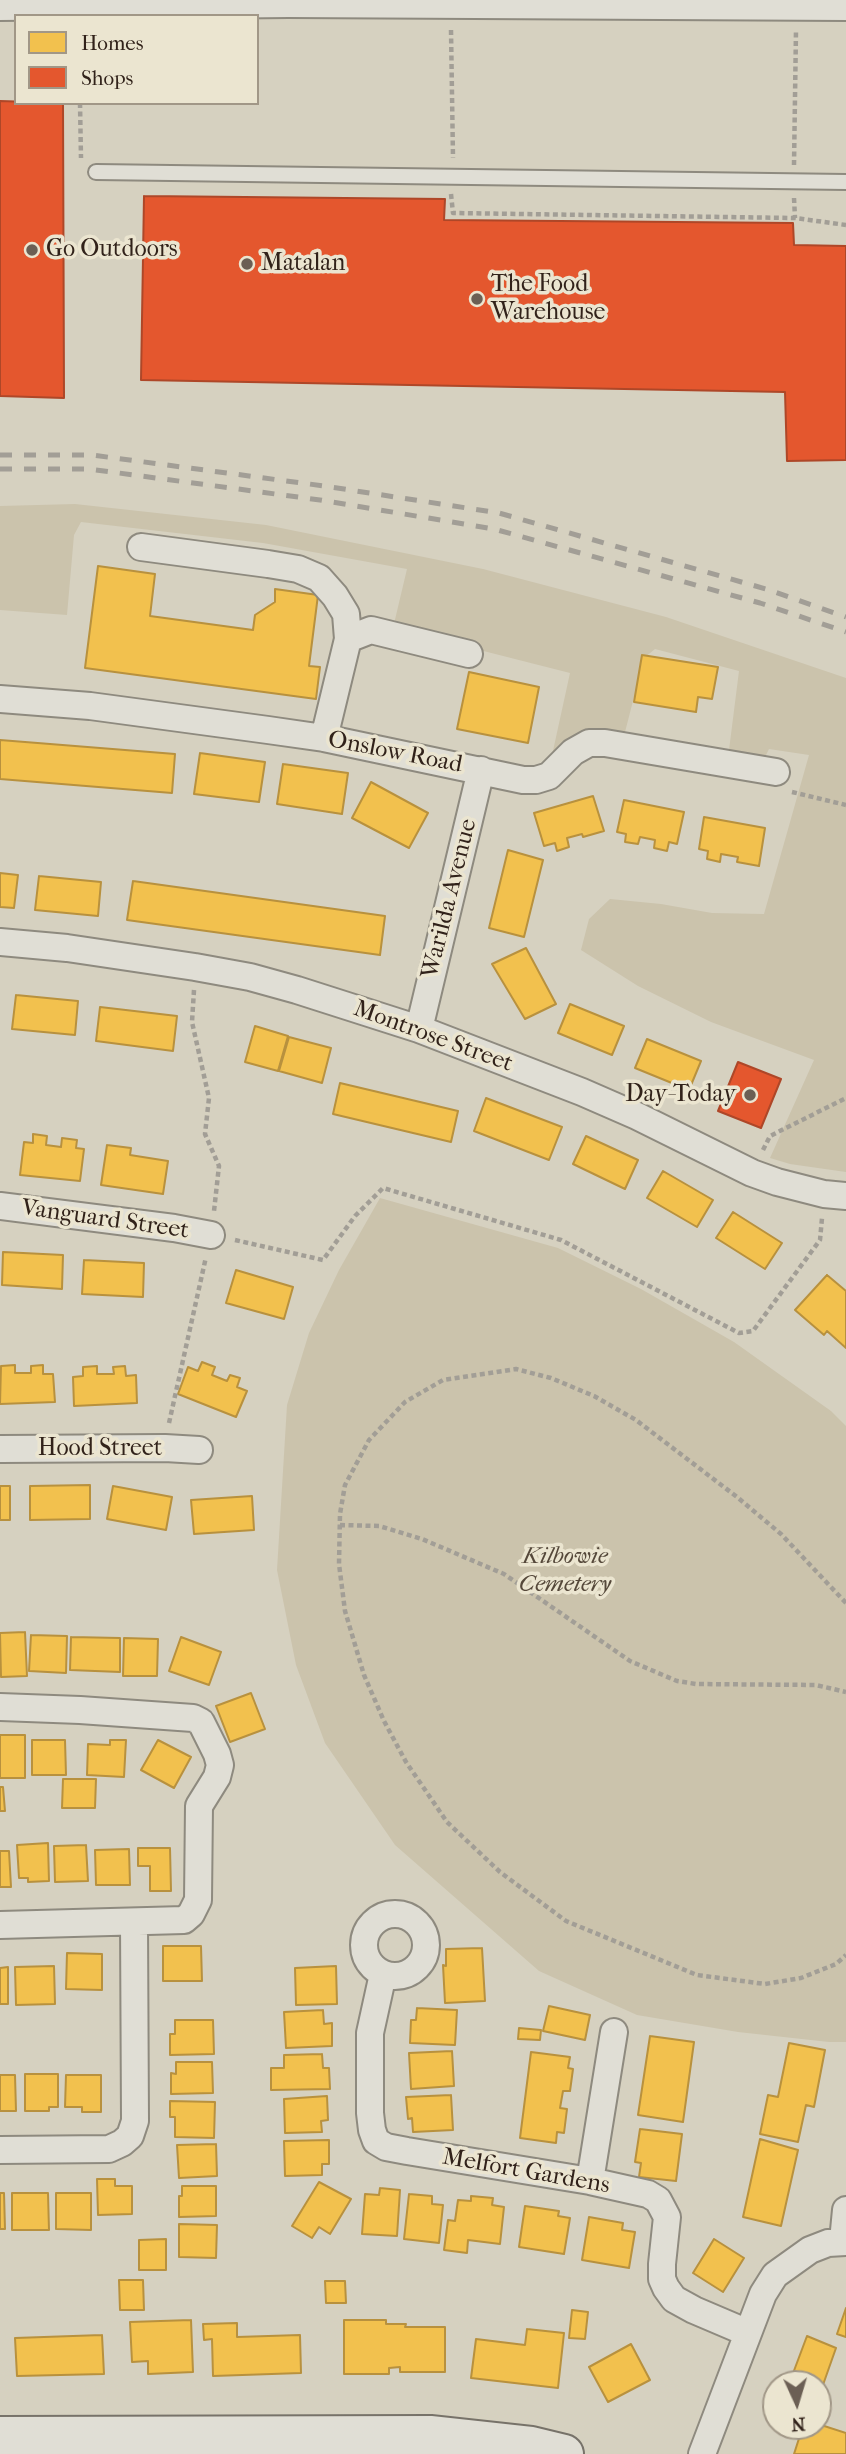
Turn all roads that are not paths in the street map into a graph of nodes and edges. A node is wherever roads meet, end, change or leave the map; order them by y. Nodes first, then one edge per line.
1 (0, 7) edge
2 (846, 8) edge
3 (96, 172) dead end
4 (846, 182) edge
5 (141, 547) dead end
6 (348, 639) junction
7 (469, 654) dead end
8 (0, 699) edge
9 (324, 738) junction
10 (481, 770) junction
11 (776, 772) road end
12 (0, 942) edge
13 (419, 1029) junction
14 (835, 1195) edge
15 (0, 1206) edge
16 (211, 1235) road end
17 (0, 1449) edge
18 (199, 1450) dead end
19 (0, 1707) edge
20 (134, 1923) junction
21 (0, 1925) edge
22 (383, 1974) dead end
23 (614, 2032) dead end
24 (0, 2150) edge
25 (590, 2181) junction
26 (846, 2210) edge
27 (844, 2241) edge
28 (748, 2333) junction
29 (0, 2436) edge
30 (564, 2454) edge
31 (702, 2454) edge

1 - 2 street
3 - 4 lane
5 - 6 street
6 - 7 street
6 - 9 street
8 - 9 street, Onslow Road
9 - 10 street, Onslow Road
10 - 11 street, Onslow Road
10 - 13 street, Warilda Avenue
12 - 13 street, Montrose Street
13 - 14 street, Montrose Street
15 - 16 street, Vanguard Street
17 - 18 street, Hood Street
19 - 20 street
20 - 21 street
20 - 24 street
22 - 25 street, Melfort Gardens
23 - 25 street
25 - 28 street, Melfort Gardens
26 - 27 street
27 - 28 street
28 - 31 street
29 - 30 main road

